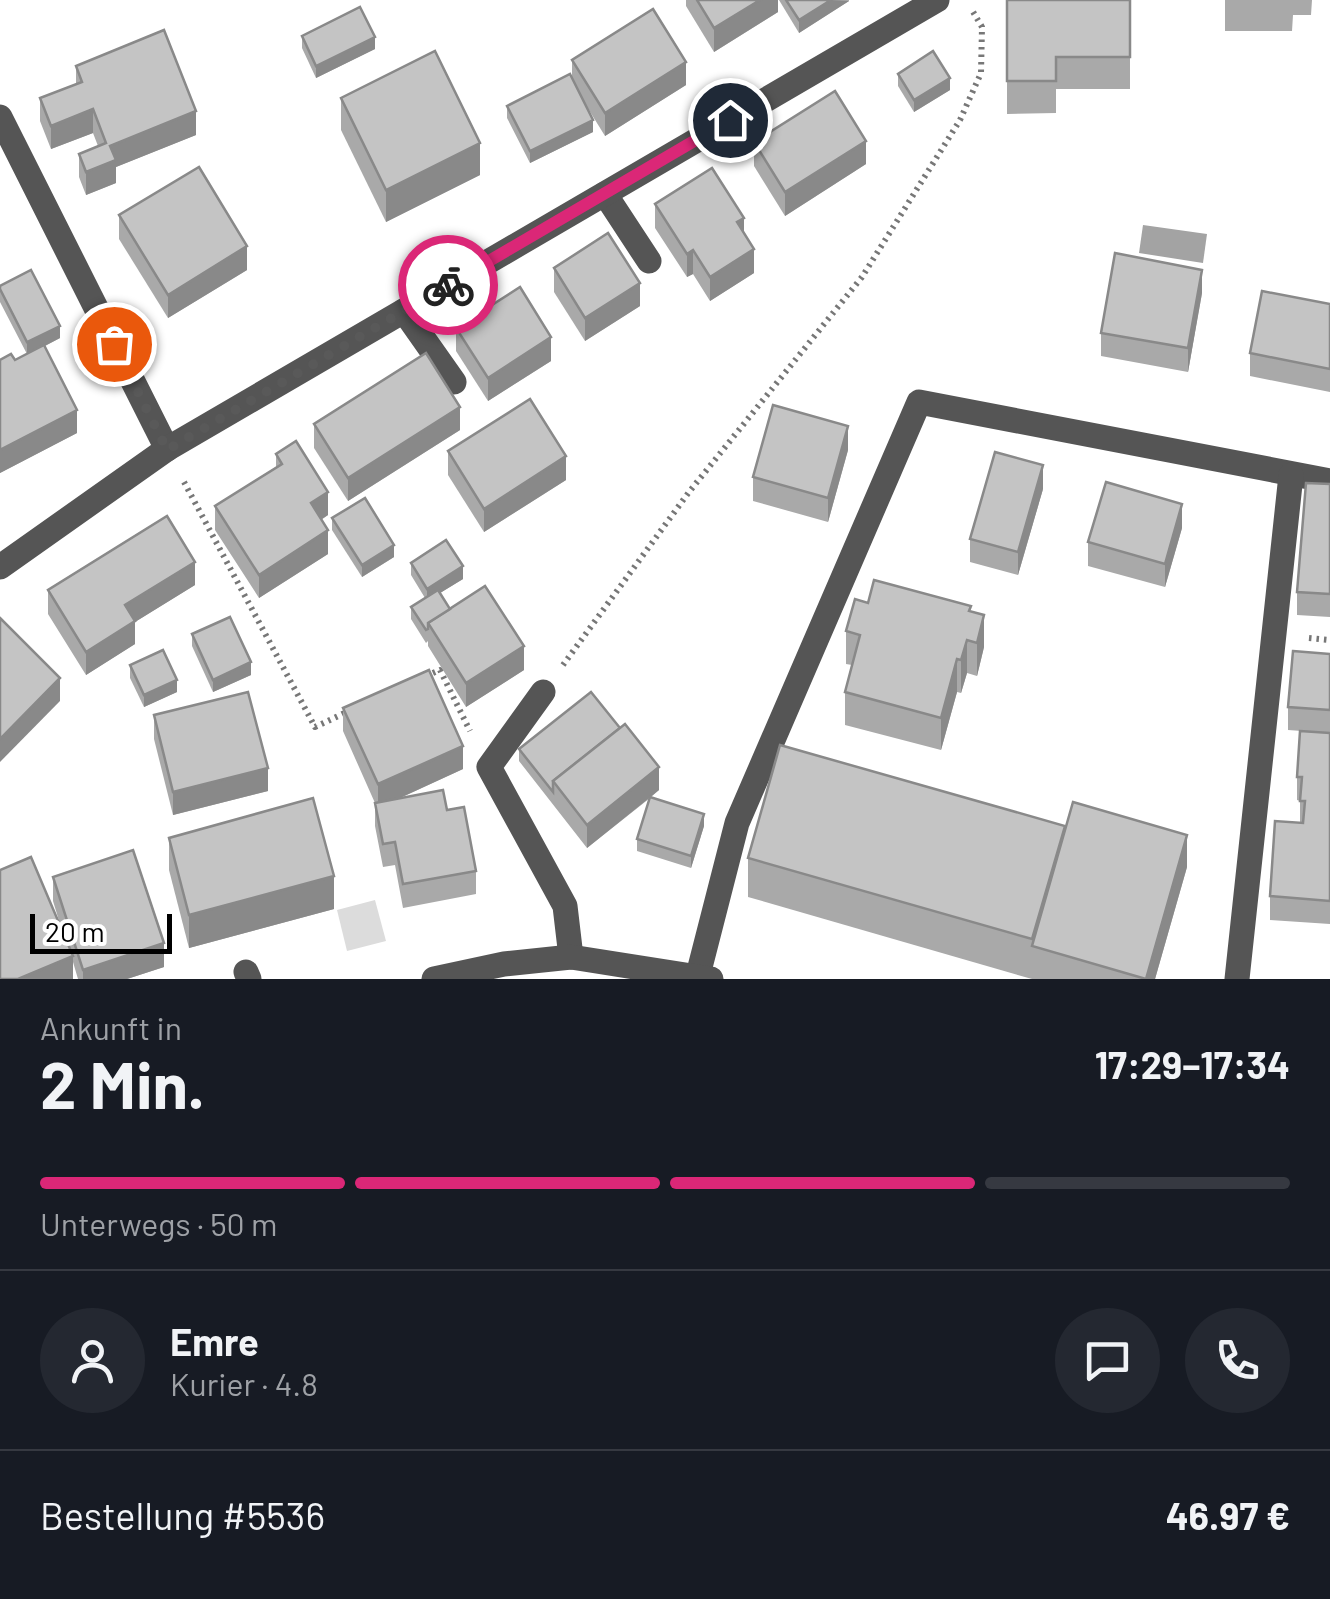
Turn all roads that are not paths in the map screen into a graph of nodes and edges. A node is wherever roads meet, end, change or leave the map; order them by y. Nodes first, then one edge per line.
1 (937, 0) edge
2 (0, 117) edge
3 (605, 194) junction
4 (649, 261) dead end
5 (404, 311) junction
6 (454, 382) dead end
7 (167, 450) junction
8 (1291, 475) junction
9 (1330, 481) edge
10 (0, 567) edge
11 (544, 692) road end
12 (570, 957) junction
13 (704, 977) edge
14 (434, 979) edge
15 (1237, 979) edge

1 - 3 street
2 - 7 street
3 - 4 street
3 - 5 street
5 - 6 street
5 - 7 street
7 - 10 street
8 - 9 street
8 - 13 street
8 - 15 street
11 - 12 street
12 - 13 street
12 - 14 street

